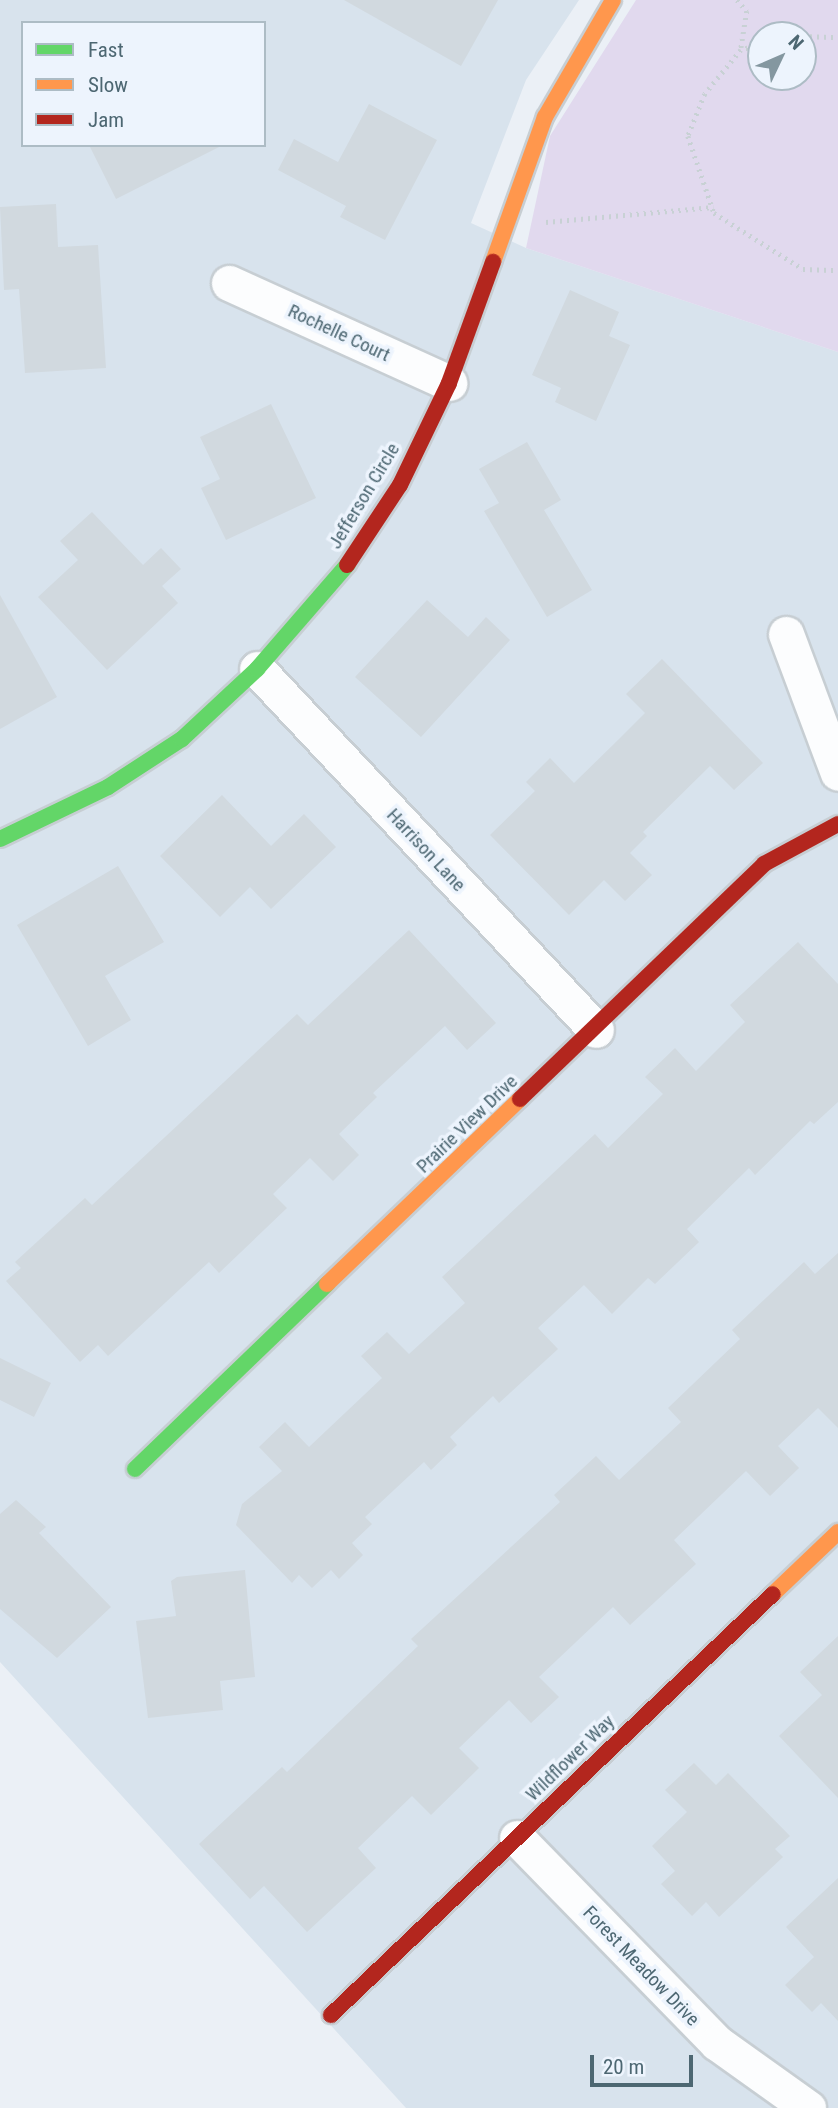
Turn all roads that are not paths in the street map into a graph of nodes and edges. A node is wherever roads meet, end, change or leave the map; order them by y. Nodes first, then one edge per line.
1 (613, 0) edge
2 (229, 283) dead end
3 (449, 383) junction
4 (786, 634) dead end
5 (257, 669) junction
6 (838, 773) edge
7 (838, 824) edge
8 (0, 839) edge
9 (596, 1030) junction
10 (135, 1469) dead end
11 (838, 1532) edge
12 (517, 1838) junction
13 (331, 2015) dead end
14 (808, 2108) edge

1 - 3 street, Jefferson Circle
2 - 3 street, Rochelle Court
3 - 5 street, Jefferson Circle
4 - 6 street
5 - 8 street, Jefferson Circle
5 - 9 street, Harrison Lane
7 - 9 street, Prairie View Drive
9 - 10 street, Prairie View Drive
11 - 12 street, Wildflower Way
12 - 13 street, Wildflower Way
12 - 14 street, Forest Meadow Drive

